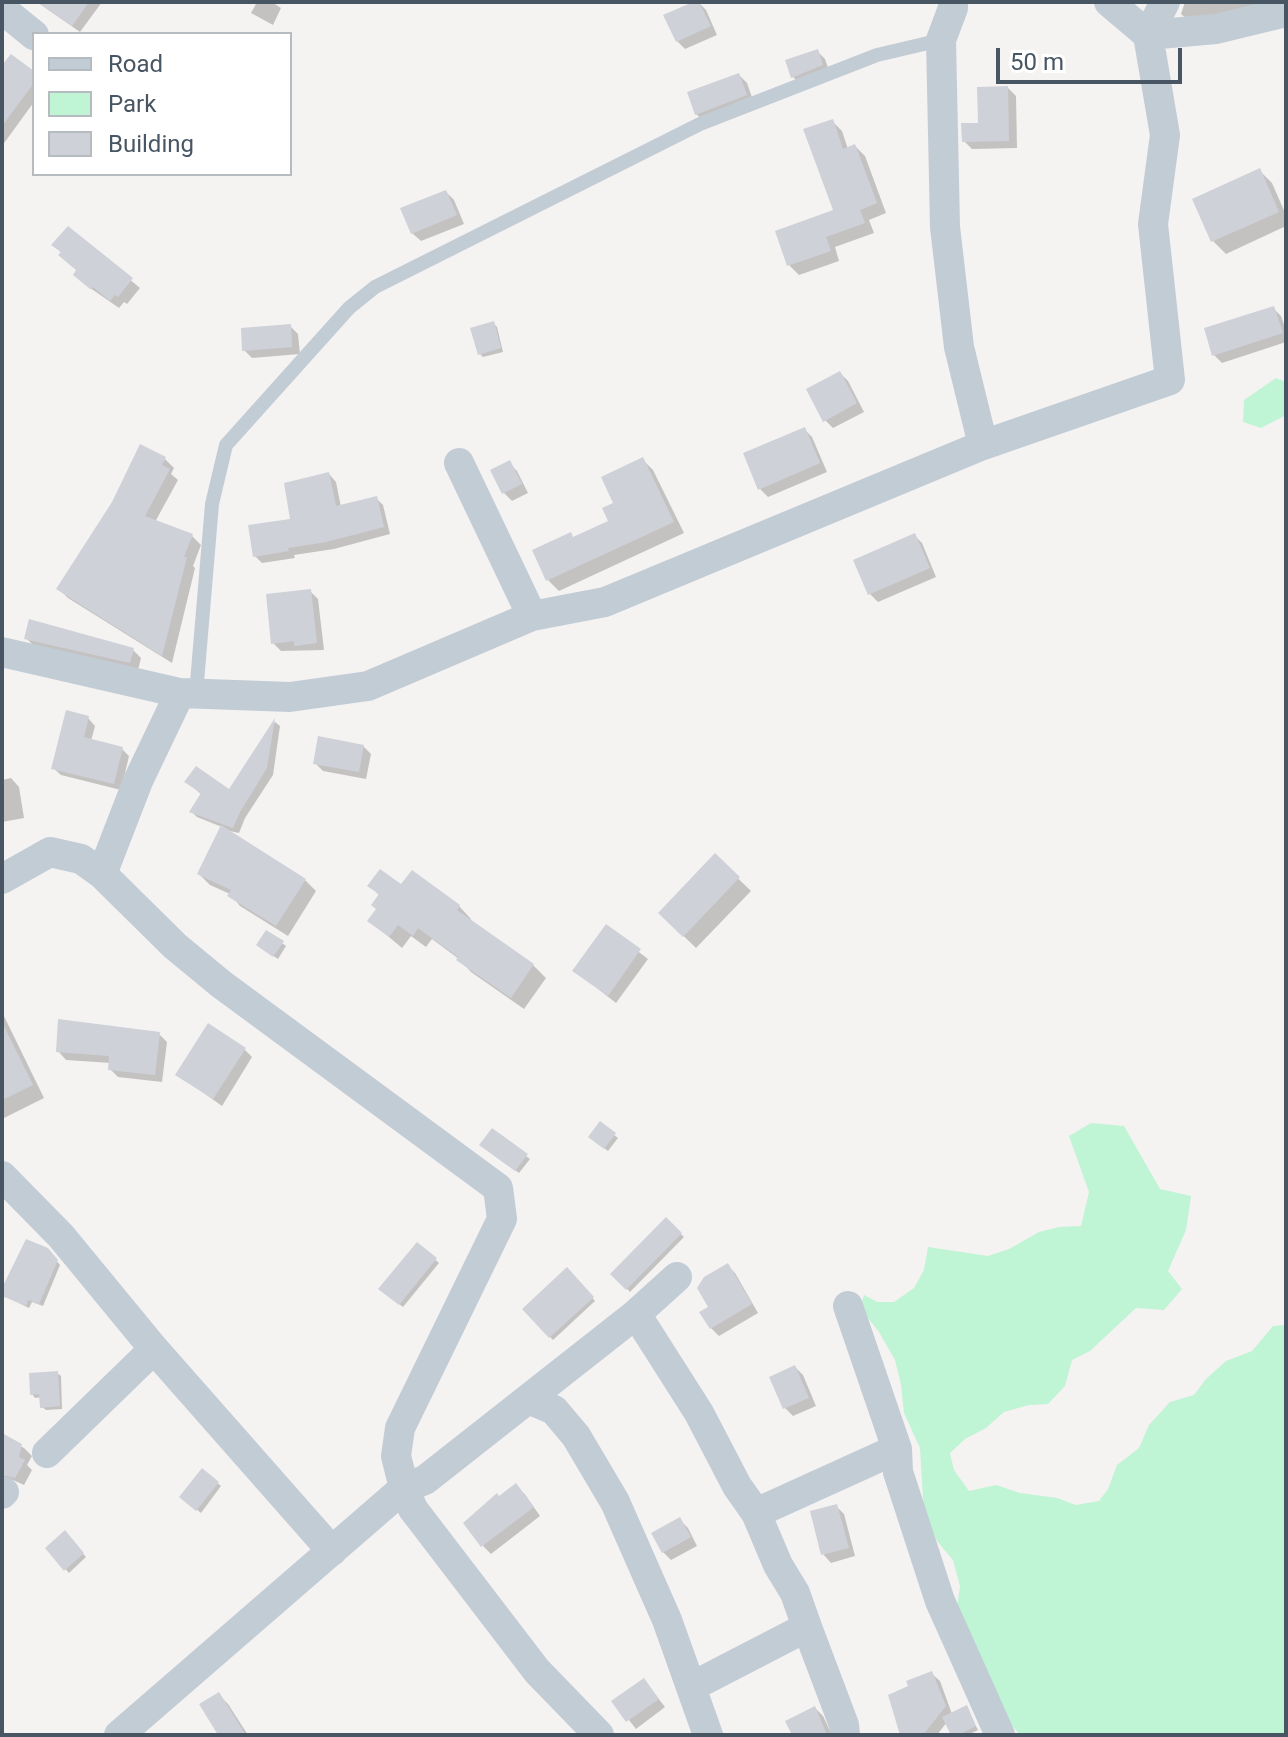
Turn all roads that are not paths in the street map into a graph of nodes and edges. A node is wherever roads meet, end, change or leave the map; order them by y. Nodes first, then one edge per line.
1 (953, 2) edge
2 (1109, 2) edge
3 (1165, 2) edge
4 (2, 9) edge
5 (1286, 12) edge
6 (32, 33) edge
7 (1148, 35) junction
8 (941, 40) junction
9 (983, 445) junction
10 (459, 463) dead end
11 (532, 616) junction
12 (2, 652) edge
13 (188, 693) junction
14 (102, 874) junction
15 (2, 879) edge
16 (2, 1176) edge
17 (677, 1277) dead end
18 (848, 1306) dead end
19 (636, 1314) junction
20 (154, 1349) junction
21 (528, 1399) junction
22 (897, 1449) junction
23 (47, 1453) dead end
24 (404, 1488) junction
25 (756, 1513) junction
26 (332, 1551) junction
27 (807, 1627) junction
28 (691, 1687) junction
29 (119, 1735) edge
30 (599, 1735) edge
31 (708, 1735) edge
32 (845, 1735) edge
33 (1000, 1735) edge

1 - 8 street
2 - 7 street
3 - 7 street
4 - 6 street
5 - 7 street
7 - 9 street
8 - 9 street
8 - 13 lane
9 - 11 street
10 - 11 street
11 - 13 street
12 - 13 street
13 - 14 street
14 - 15 street
14 - 24 street
16 - 20 street
17 - 19 street
18 - 22 street
19 - 21 street
19 - 25 street
20 - 23 street
20 - 26 street
21 - 24 street
21 - 28 street
22 - 25 street
22 - 33 street
24 - 26 street
24 - 30 street
25 - 27 street
26 - 29 street
27 - 28 street
27 - 32 street
28 - 31 street

